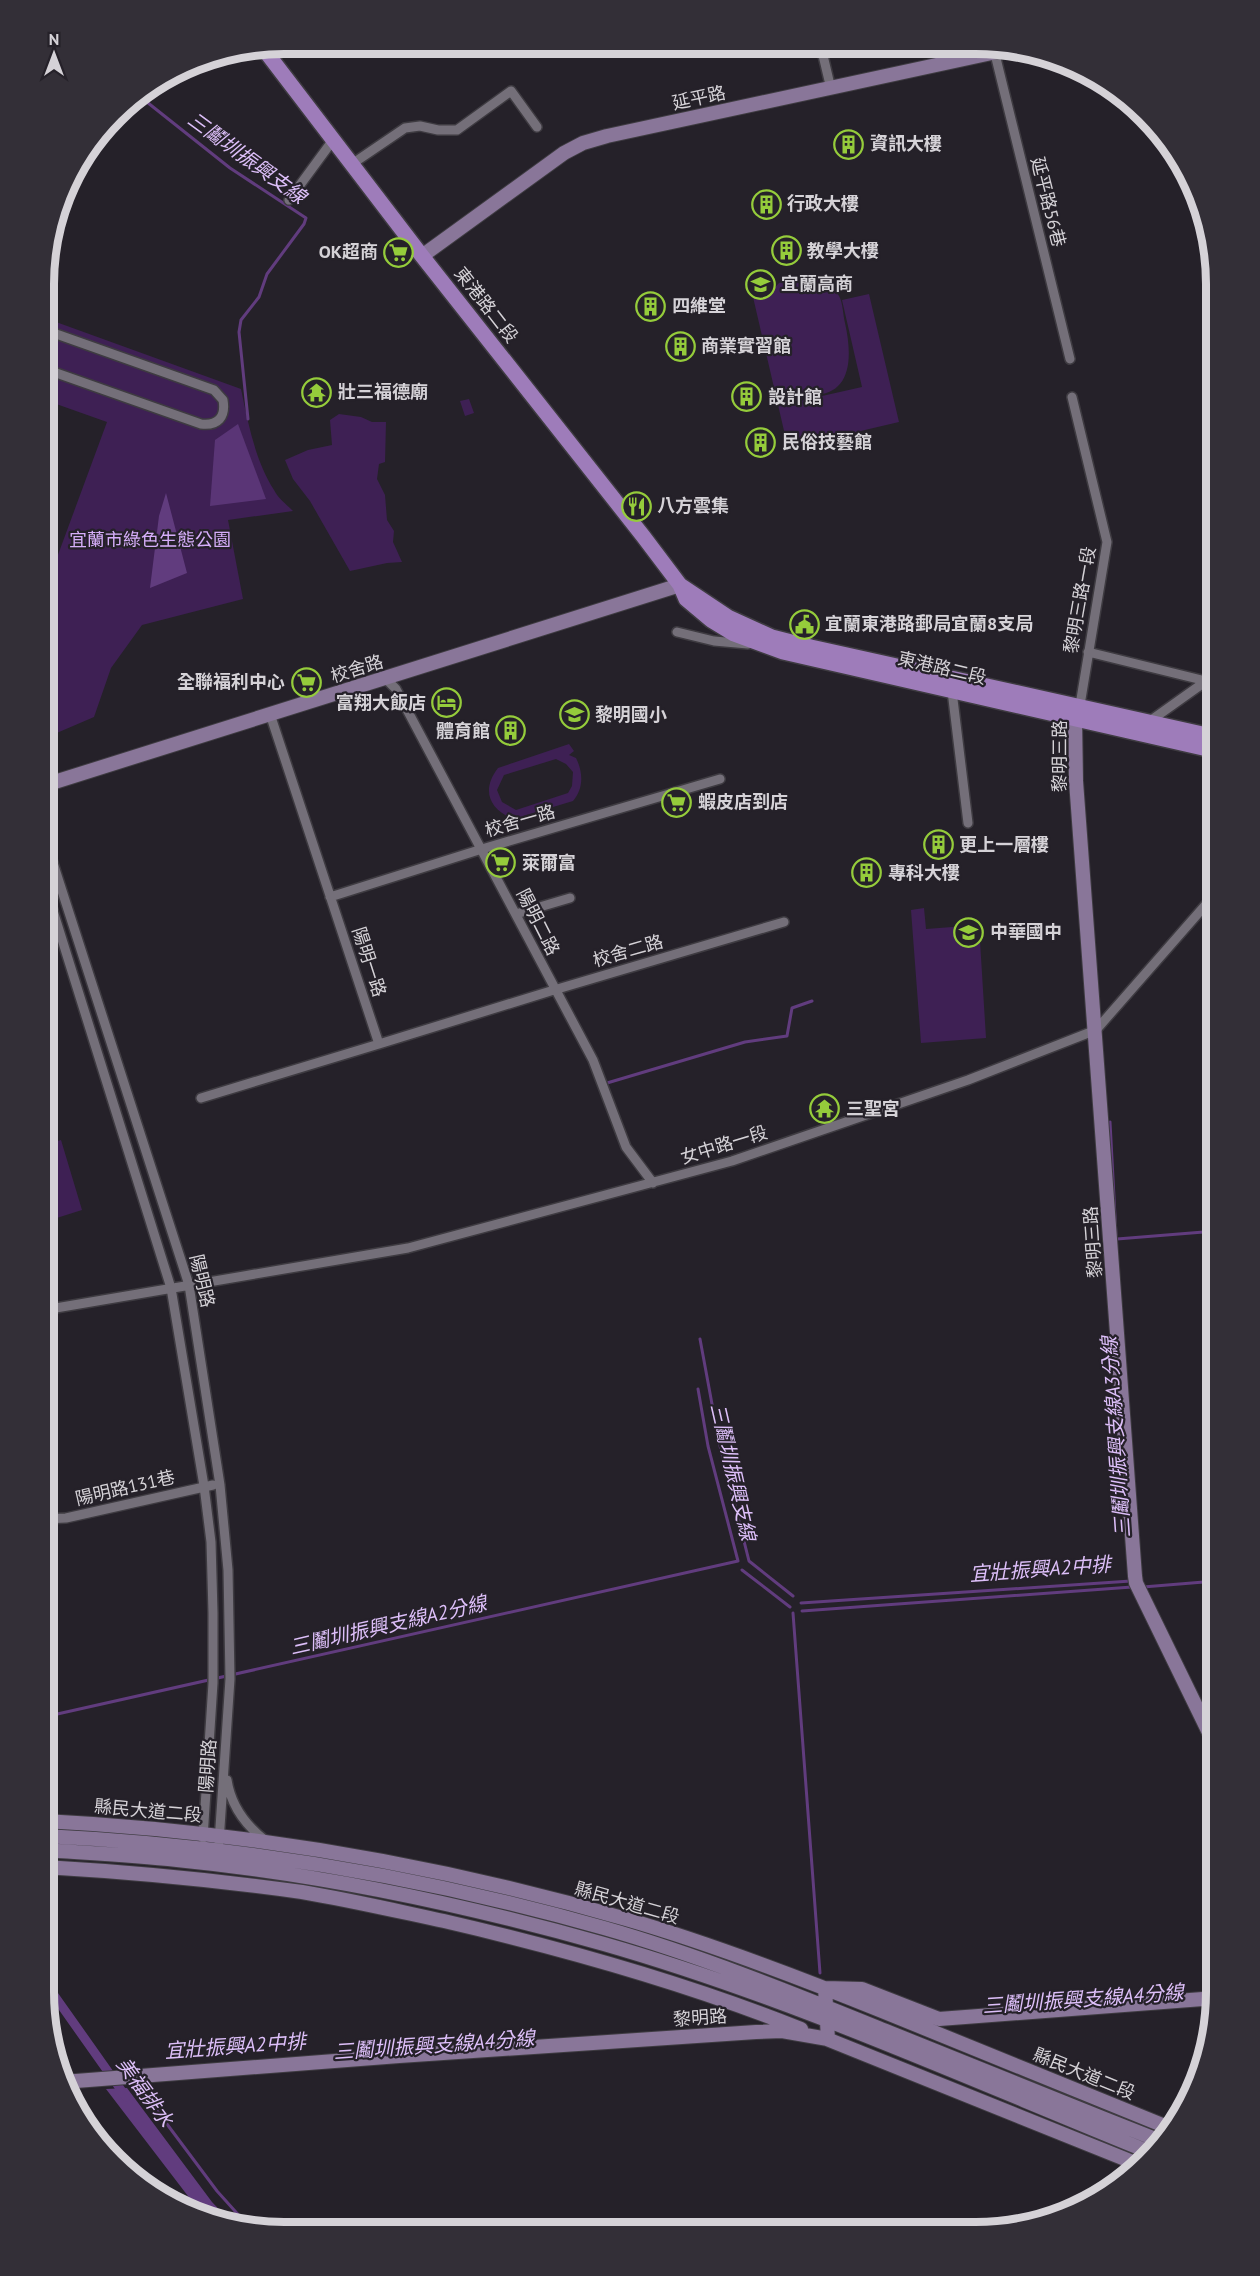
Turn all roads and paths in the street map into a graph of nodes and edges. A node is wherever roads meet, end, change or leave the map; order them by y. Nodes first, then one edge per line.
1 (268, 54) edge
2 (823, 54) edge
3 (977, 54) edge
4 (995, 55) edge
5 (831, 89) junction
6 (537, 127) dead end
7 (333, 140) junction
8 (352, 164) junction
9 (289, 200) dead end
10 (422, 256) junction
11 (54, 333) edge
12 (1070, 359) dead end
13 (54, 372) edge
14 (1072, 396) dead end
15 (680, 585) junction
16 (677, 632) dead end
17 (762, 646) junction
18 (1088, 652) junction
19 (386, 679) junction
20 (1206, 681) joint
21 (952, 691) junction
22 (1077, 712) junction
23 (270, 714) junction
24 (1148, 728) junction
25 (1206, 736) edge
26 (1206, 748) edge
27 (720, 779) dead end
28 (54, 782) edge
29 (968, 823) dead end
30 (482, 849) junction
31 (54, 866) edge
32 (330, 897) junction
33 (570, 898) dead end
34 (1206, 904) edge
35 (54, 914) edge
36 (516, 914) junction
37 (784, 922) dead end
38 (554, 990) junction
39 (1096, 1030) junction
40 (379, 1044) junction
41 (201, 1098) dead end
42 (653, 1183) junction
43 (189, 1285) junction
44 (171, 1288) junction
45 (54, 1309) edge
46 (208, 1486) junction
47 (54, 1519) edge
48 (1206, 1726) edge
49 (226, 1756) junction
50 (54, 1822) edge
51 (54, 1836) edge
52 (203, 1841) junction
53 (266, 1841) junction
54 (219, 1843) junction
55 (54, 1851) edge
56 (201, 1863) junction
57 (217, 1865) junction
58 (54, 1868) edge
59 (207, 1880) junction
60 (476, 1880) junction
61 (477, 1896) junction
62 (825, 1988) junction
63 (1206, 1999) edge
64 (826, 2007) junction
65 (762, 2013) junction
66 (939, 2019) junction
67 (827, 2021) junction
68 (756, 2032) junction
69 (939, 2034) junction
70 (828, 2039) junction
71 (73, 2081) edge
72 (1163, 2125) edge
73 (1153, 2138) edge
74 (1144, 2150) edge
75 (1132, 2162) edge

1 - 7 main road, 東港路二段
2 - 5 street
3 - 5 street, 延平路
4 - 12 street, 延平路56巷
5 - 10 street, 延平路
6 - 8 street
7 - 8 main road, 東港路二段
7 - 9 street
8 - 10 main road, 東港路二段
10 - 15 main road, 東港路二段
11 - 13 street
14 - 18 street, 黎明三路一段
15 - 17 main road, 東港路二段
15 - 19 street, 校舍路
15 - 22 main road, 東港路二段
16 - 17 street
17 - 21 main road, 東港路二段
18 - 20 street
18 - 22 street, 黎明三路一段
19 - 23 street, 校舍路
19 - 30 street, 陽明二路
20 - 24 street
21 - 22 main road, 東港路二段
21 - 29 street
22 - 24 main road, 東港路二段
22 - 39 street, 黎明三路
23 - 28 street, 校舍路
23 - 32 street, 陽明一路
24 - 25 main road, 東港路二段
24 - 26 main road, 東港路二段
27 - 30 street, 校舍一路
30 - 32 street, 校舍一路
30 - 36 street, 陽明二路
31 - 43 street, 陽明路
32 - 40 street, 陽明一路
33 - 36 street
34 - 39 street, 女中路一段
35 - 44 street, 陽明路
36 - 38 street, 陽明二路
37 - 38 street, 校舍二路
38 - 40 street, 校舍二路
38 - 42 street, 陽明二路
39 - 42 street, 女中路一段
39 - 48 street, 黎明三路
40 - 41 street
42 - 43 street, 女中路一段
43 - 44 street, 女中路一段
43 - 49 street, 陽明路
44 - 45 street, 女中路一段
44 - 46 street, 陽明路
46 - 47 street, 陽明路131巷
46 - 52 street, 陽明路
49 - 53 street
49 - 54 street, 陽明路
50 - 52 street, 縣民大道二段
51 - 52 street, 縣民大道二段
52 - 54 street, 縣民大道二段
52 - 56 street, 陽明路
53 - 54 street, 縣民大道二段
53 - 60 street, 縣民大道二段
54 - 57 street, 陽明路
54 - 61 street, 縣民大道二段
55 - 56 street
56 - 57 street
56 - 59 street, 陽明路
57 - 59 street
57 - 67 street
58 - 59 street
59 - 65 street
60 - 61 street
60 - 62 street, 縣民大道二段
61 - 64 street, 縣民大道二段
62 - 64 street
62 - 66 street
62 - 69 street, 縣民大道二段
63 - 66 street
64 - 67 street
64 - 73 street, 縣民大道二段
65 - 68 street
65 - 70 street
66 - 69 street
67 - 70 street
67 - 74 street
68 - 70 street, 黎明路
68 - 71 street, 黎明路
69 - 72 street, 縣民大道二段
70 - 75 street

